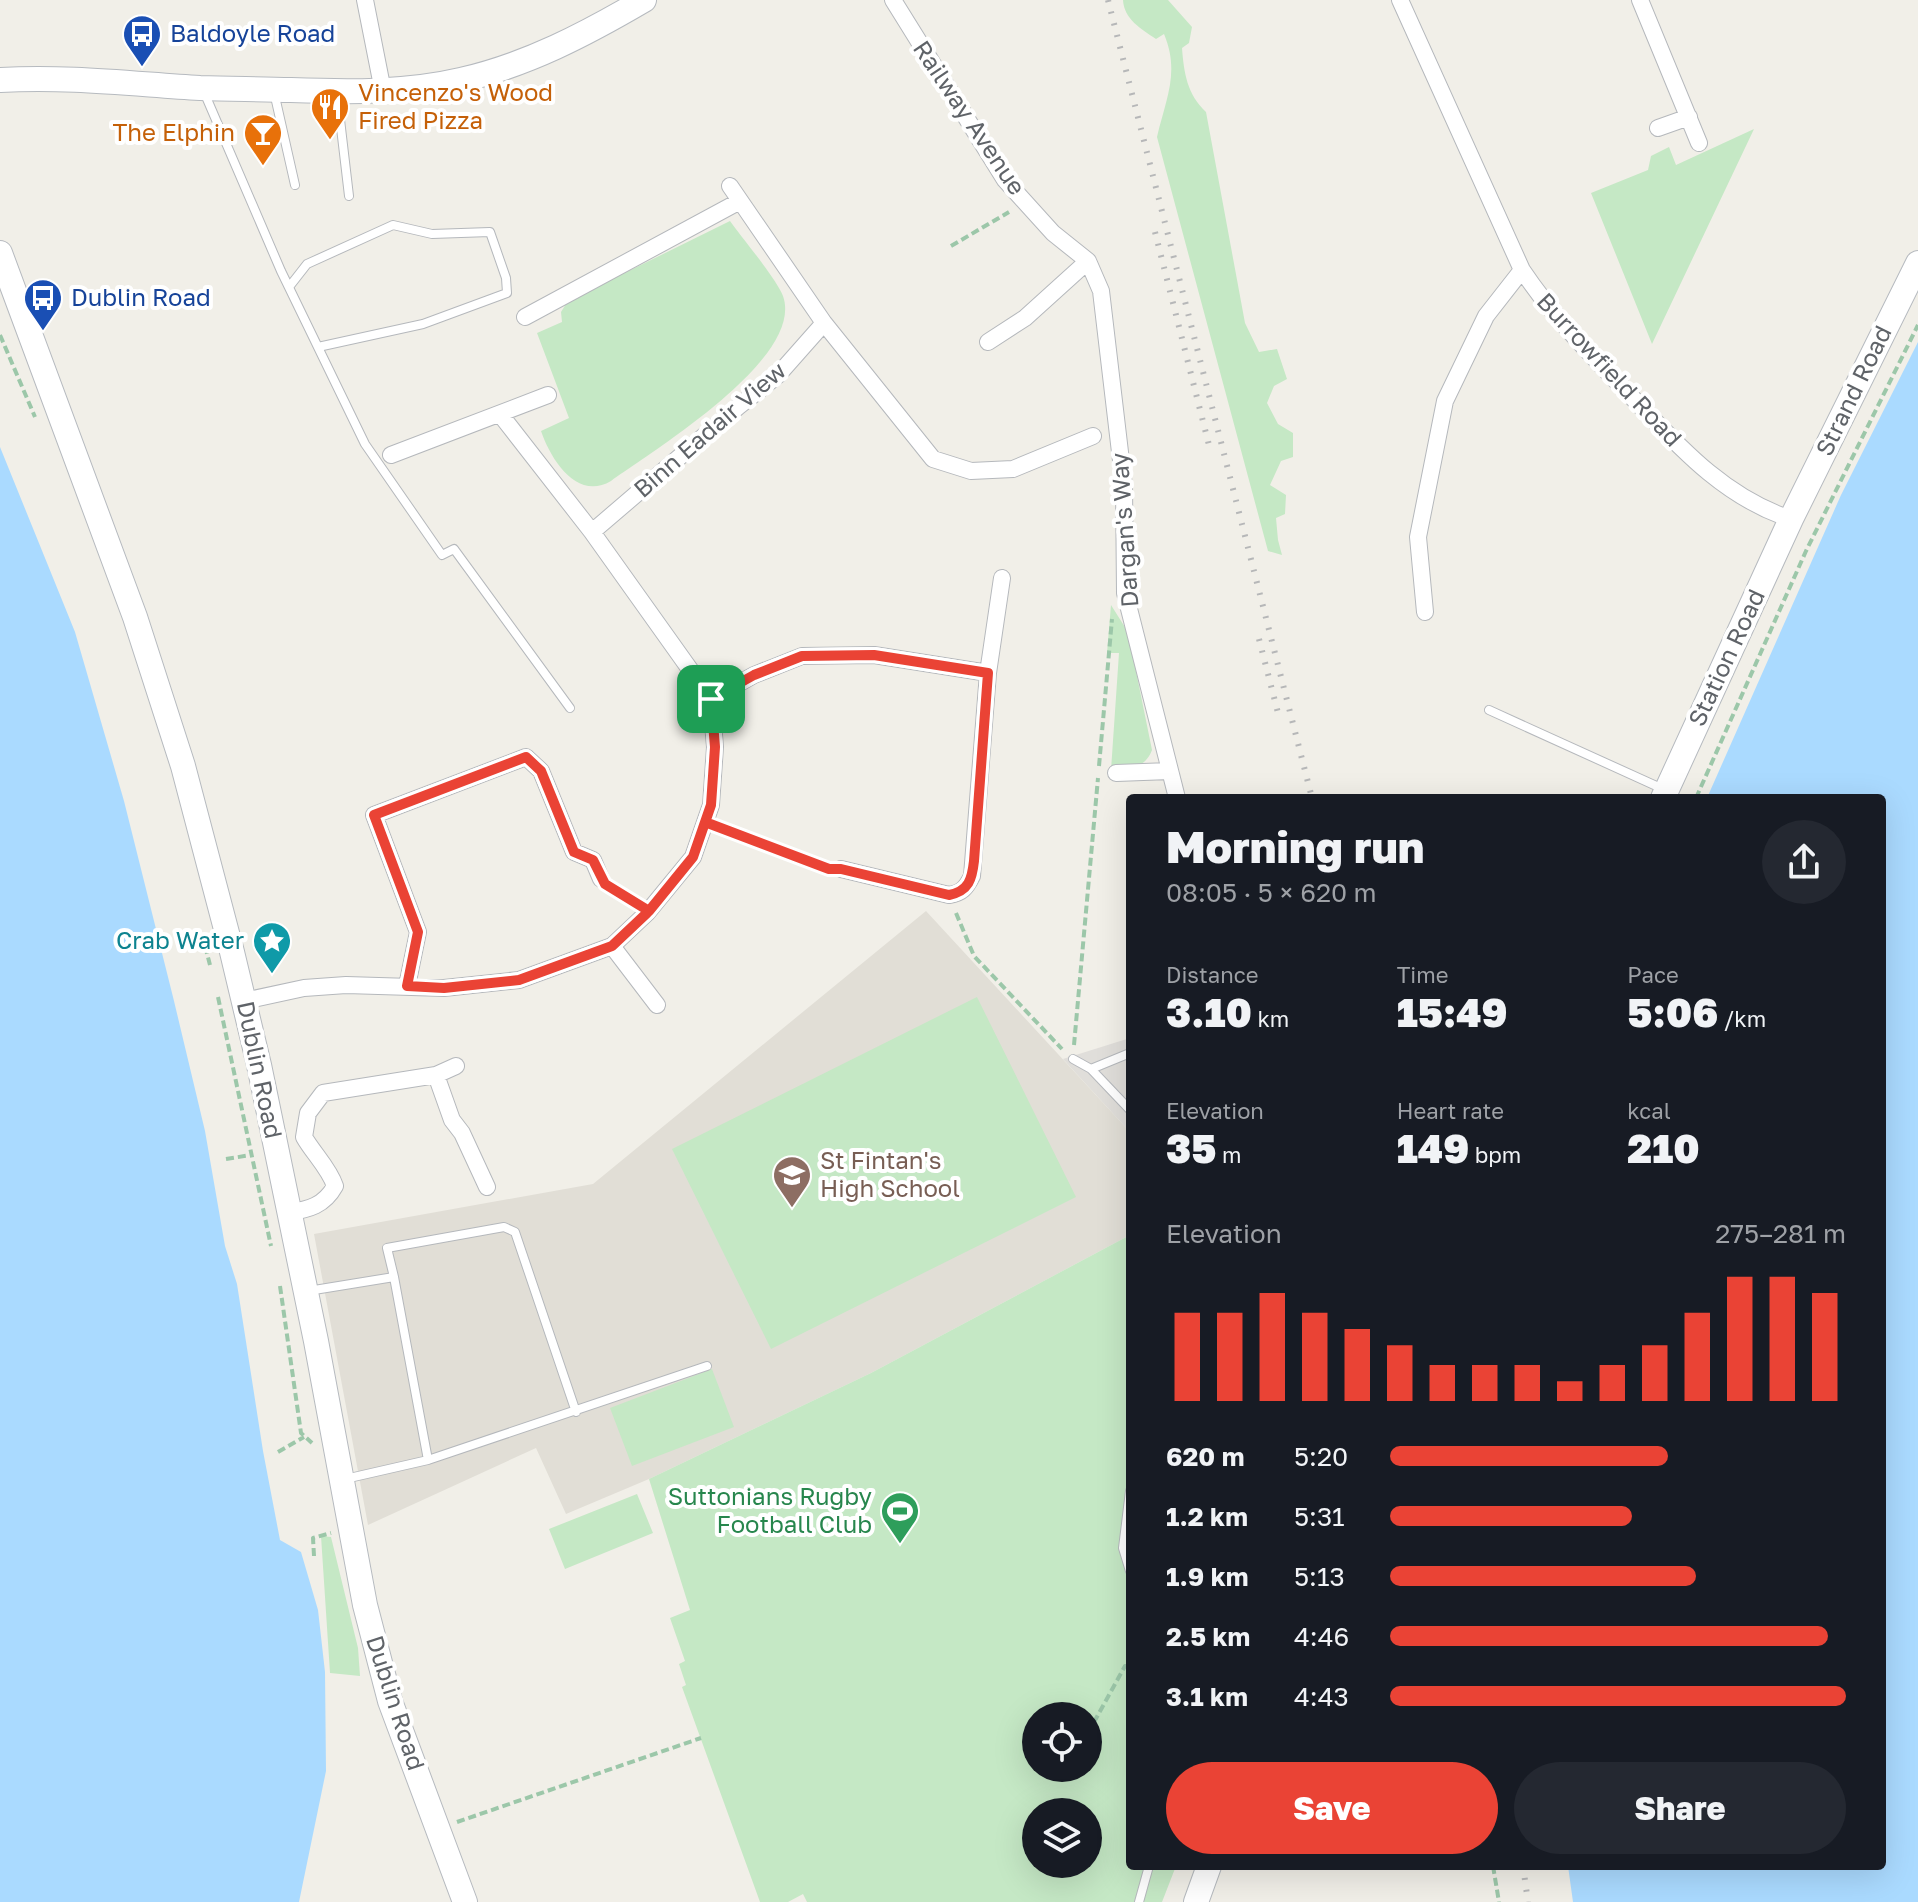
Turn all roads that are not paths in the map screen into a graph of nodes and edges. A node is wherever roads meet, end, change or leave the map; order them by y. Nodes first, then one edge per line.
1 (365, 0) edge
2 (644, 0) edge
3 (893, 0) edge
4 (1400, 0) edge
5 (1640, 0) edge
6 (0, 80) edge
7 (202, 88) junction
8 (274, 90) junction
9 (337, 91) junction
10 (383, 91) junction
11 (1689, 117) junction
12 (1658, 128) dead end
13 (1699, 143) dead end
14 (295, 185) dead end
15 (730, 186) dead end
16 (349, 196) dead end
17 (740, 201) junction
18 (0, 253) edge
19 (1088, 261) junction
20 (1918, 263) edge
21 (1522, 270) junction
22 (289, 287) junction
23 (525, 317) dead end
24 (824, 323) junction
25 (988, 342) dead end
26 (318, 347) junction
27 (548, 395) dead end
28 (500, 414) junction
29 (1093, 436) dead end
30 (391, 455) dead end
31 (1791, 519) junction
32 (592, 532) junction
33 (1002, 578) dead end
34 (1425, 612) dead end
35 (988, 673) junction
36 (711, 699) junction
37 (570, 708) dead end
38 (1489, 710) dead end
39 (1170, 771) junction
40 (1116, 773) dead end
41 (1176, 794) edge
42 (1664, 794) edge
43 (841, 869) road end
44 (601, 879) road end
45 (612, 946) junction
46 (407, 986) junction
47 (244, 1001) junction
48 (657, 1005) dead end
49 (1126, 1055) edge
50 (1073, 1059) road end
51 (456, 1066) dead end
52 (1091, 1069) junction
53 (436, 1075) junction
54 (1126, 1106) edge
55 (487, 1187) dead end
56 (288, 1213) junction
57 (394, 1277) junction
58 (304, 1291) junction
59 (707, 1366) dead end
60 (576, 1412) junction
61 (428, 1460) junction
62 (341, 1480) junction
63 (1126, 1524) edge
64 (1126, 1558) edge
65 (1148, 1870) edge
66 (1208, 1870) edge
67 (465, 1902) edge
68 (1139, 1902) edge
69 (1196, 1902) edge

1 - 10 street
2 - 10 main road
3 - 19 street, Railway Avenue
4 - 21 street, Burrowfield Road
5 - 11 street
6 - 7 main road
7 - 8 main road
7 - 22 lane
8 - 9 main road
8 - 14 lane
9 - 10 main road
9 - 16 lane
11 - 12 street
11 - 13 street
15 - 17 street
17 - 23 street
17 - 24 street
18 - 47 main road, Dublin Road
19 - 25 street
19 - 39 street, Dargan's Way
20 - 31 main road, Strand Road
21 - 31 street, Burrowfield Road
21 - 34 street
22 - 26 lane
22 - 26 lane
24 - 29 street
24 - 32 street, Binn Eadair View
26 - 37 lane
27 - 28 street
28 - 30 street
28 - 32 street
31 - 42 main road, Station Road
32 - 36 street
33 - 35 street
35 - 36 street
35 - 43 street
36 - 45 street
38 - 42 lane
39 - 40 street
39 - 41 street, Dargan's Way
44 - 46 street
45 - 46 street
45 - 48 street
46 - 47 street
47 - 56 main road, Dublin Road
49 - 52 lane
50 - 52 lane
51 - 53 street
52 - 54 lane
53 - 55 street
53 - 56 street
56 - 58 main road, Dublin Road
57 - 58 lane
57 - 60 lane
57 - 61 lane
58 - 62 main road, Dublin Road
59 - 60 lane
60 - 61 lane
61 - 62 lane
62 - 67 main road, Dublin Road
63 - 64 lane
65 - 68 lane
66 - 69 main road

